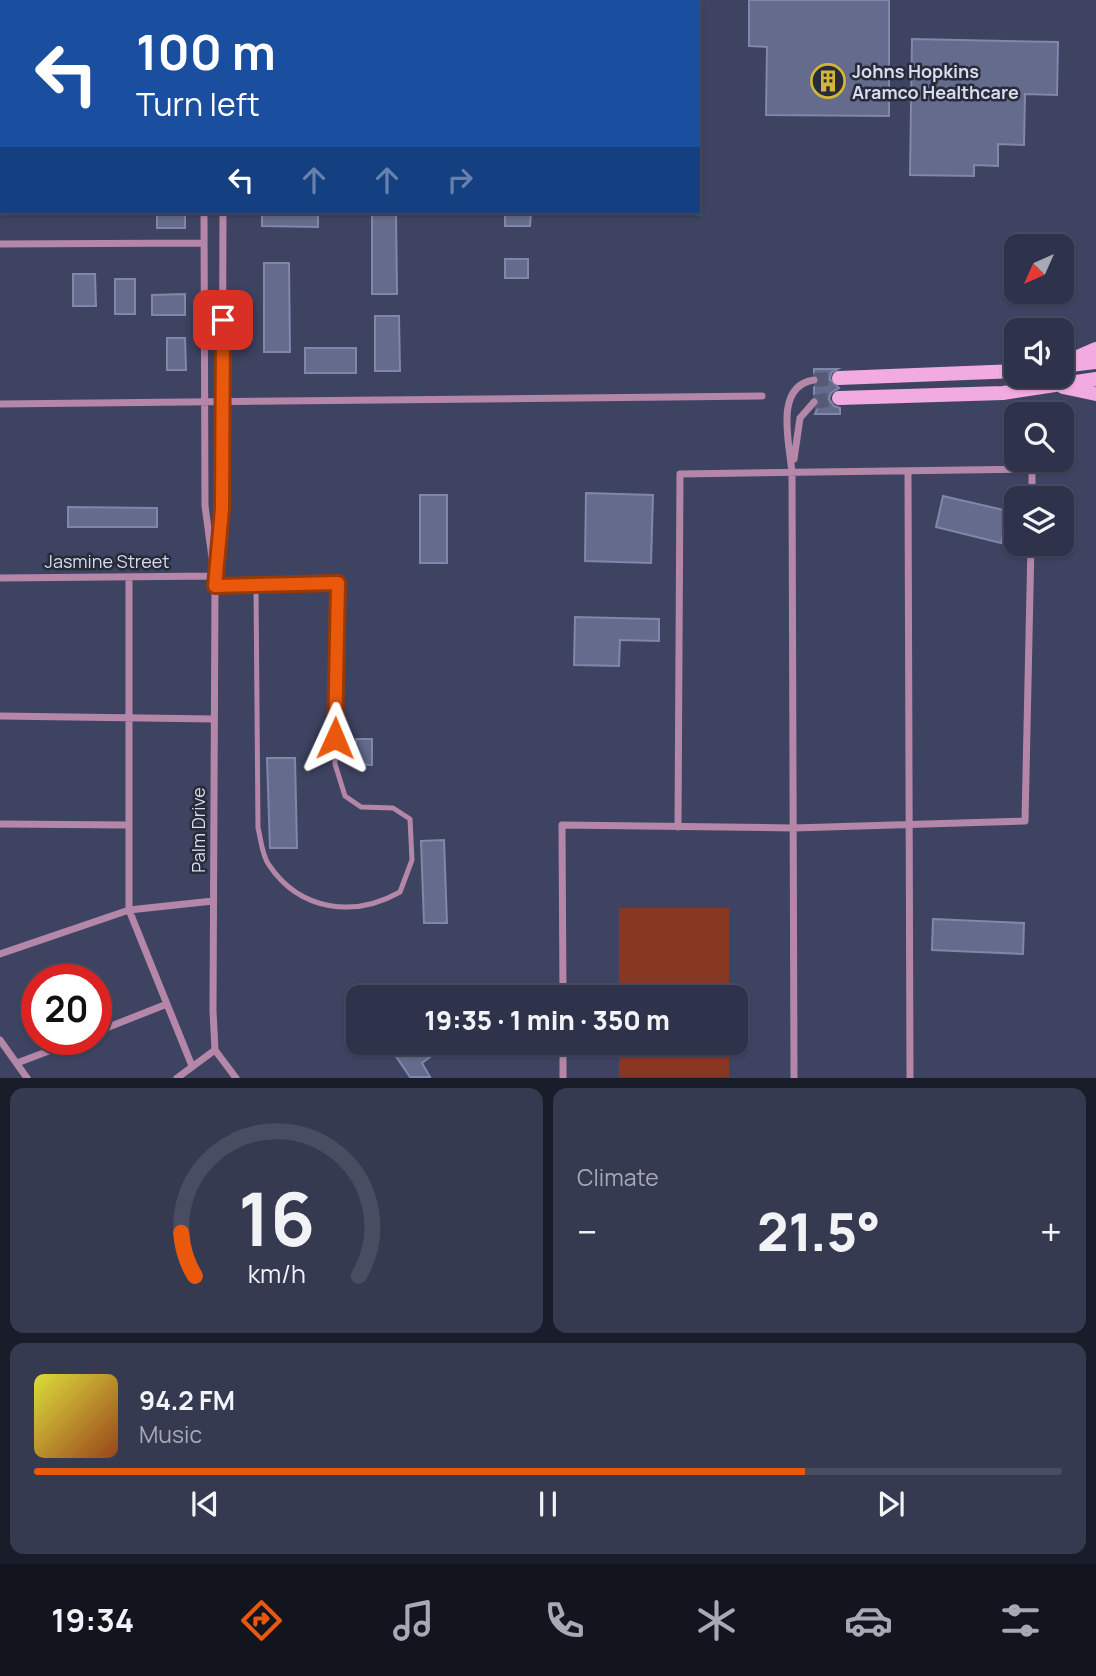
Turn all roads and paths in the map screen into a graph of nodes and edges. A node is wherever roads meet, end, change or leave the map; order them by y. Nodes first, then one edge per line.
1 (204, 214) edge
2 (223, 214) edge
3 (204, 243) junction
4 (0, 244) edge
5 (1096, 349) edge
6 (1074, 359) edge
7 (1096, 362) edge
8 (1074, 364) edge
9 (1004, 372) edge
10 (932, 375) junction
11 (839, 378) tunnel mouth
12 (860, 378) junction
13 (1096, 379) edge
14 (814, 380) tunnel mouth
15 (1074, 382) edge
16 (1035, 388) edge
17 (1068, 388) edge
18 (1096, 394) edge
19 (933, 395) junction
20 (762, 396) dead end
21 (861, 397) junction
22 (839, 398) tunnel mouth
23 (223, 400) junction
24 (814, 402) dead end
25 (0, 404) edge
26 (205, 404) junction
27 (908, 472) junction
28 (792, 473) junction
29 (1032, 486) edge
30 (1031, 556) edge
31 (215, 576) junction
32 (129, 577) junction
33 (0, 578) edge
34 (215, 586) junction
35 (256, 587) junction
36 (0, 716) edge
37 (129, 718) junction
38 (214, 719) junction
39 (911, 823) junction
40 (0, 824) edge
41 (129, 825) junction
42 (678, 827) junction
43 (793, 828) junction
44 (213, 901) junction
45 (129, 910) junction
46 (0, 954) edge
47 (563, 985) edge
48 (167, 1004) junction
49 (112, 1026) edge
50 (0, 1040) edge
51 (215, 1050) junction
52 (38, 1055) edge
53 (563, 1055) edge
54 (17, 1063) junction
55 (192, 1066) junction
56 (27, 1077) edge
57 (177, 1077) edge
58 (236, 1077) edge
59 (564, 1077) edge
60 (794, 1077) edge
61 (910, 1077) edge

1 - 3 street, Palm Drive
2 - 23 street, Palm Drive
3 - 4 street
3 - 26 street, Palm Drive
5 - 6 main road
7 - 8 main road
9 - 10 main road
10 - 12 main road
10 - 19 street
11 - 12 main road
12 - 21 street
13 - 15 main road
14 - 28 street
16 - 19 main road
17 - 18 main road
19 - 21 main road
20 - 23 street
21 - 22 main road
23 - 26 street
23 - 31 street, Palm Drive
24 - 28 street
25 - 26 street
26 - 31 street, Palm Drive
27 - 28 street
27 - 29 street
27 - 39 street
28 - 42 street
28 - 43 street
30 - 39 street
31 - 32 street, Jasmine Street
31 - 34 street, Palm Drive
32 - 33 street, Jasmine Street
32 - 37 street
34 - 35 lane
34 - 38 street, Palm Drive
35 - 35 lane
36 - 37 street
37 - 38 street
37 - 41 street
38 - 44 street, Palm Drive
39 - 43 street
39 - 61 street
40 - 41 street
41 - 45 street
42 - 43 street
42 - 47 street
43 - 60 street
44 - 45 street
44 - 51 street, Palm Drive
45 - 46 street
45 - 48 street
48 - 49 street
48 - 55 street
50 - 54 street
51 - 55 street
51 - 58 street
52 - 54 street
53 - 59 street
54 - 56 street
55 - 57 street

